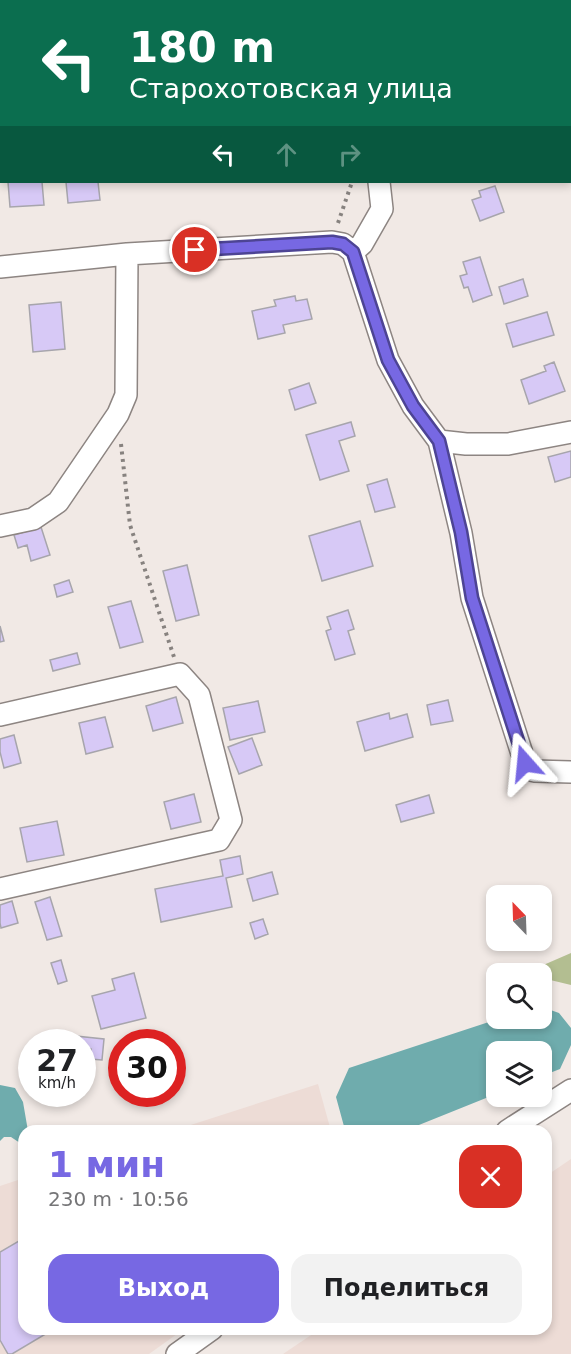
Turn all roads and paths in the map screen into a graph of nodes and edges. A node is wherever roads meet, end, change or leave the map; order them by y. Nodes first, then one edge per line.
1 (352, 183) edge
2 (379, 183) edge
3 (332, 242) junction
4 (353, 252) junction
5 (128, 254) junction
6 (0, 267) edge
7 (118, 414) junction
8 (571, 432) edge
9 (439, 441) junction
10 (0, 526) edge
11 (180, 674) junction
12 (0, 715) edge
13 (571, 772) edge
14 (0, 890) edge
15 (571, 1090) edge
16 (516, 1125) edge
17 (204, 1335) edge
18 (177, 1354) edge

1 - 3 path
2 - 4 street
3 - 4 street
3 - 5 street
4 - 9 street
5 - 6 street
5 - 7 street
7 - 10 street
7 - 11 path
8 - 9 street
9 - 13 street
11 - 12 street
11 - 14 street
15 - 16 street
17 - 18 street

